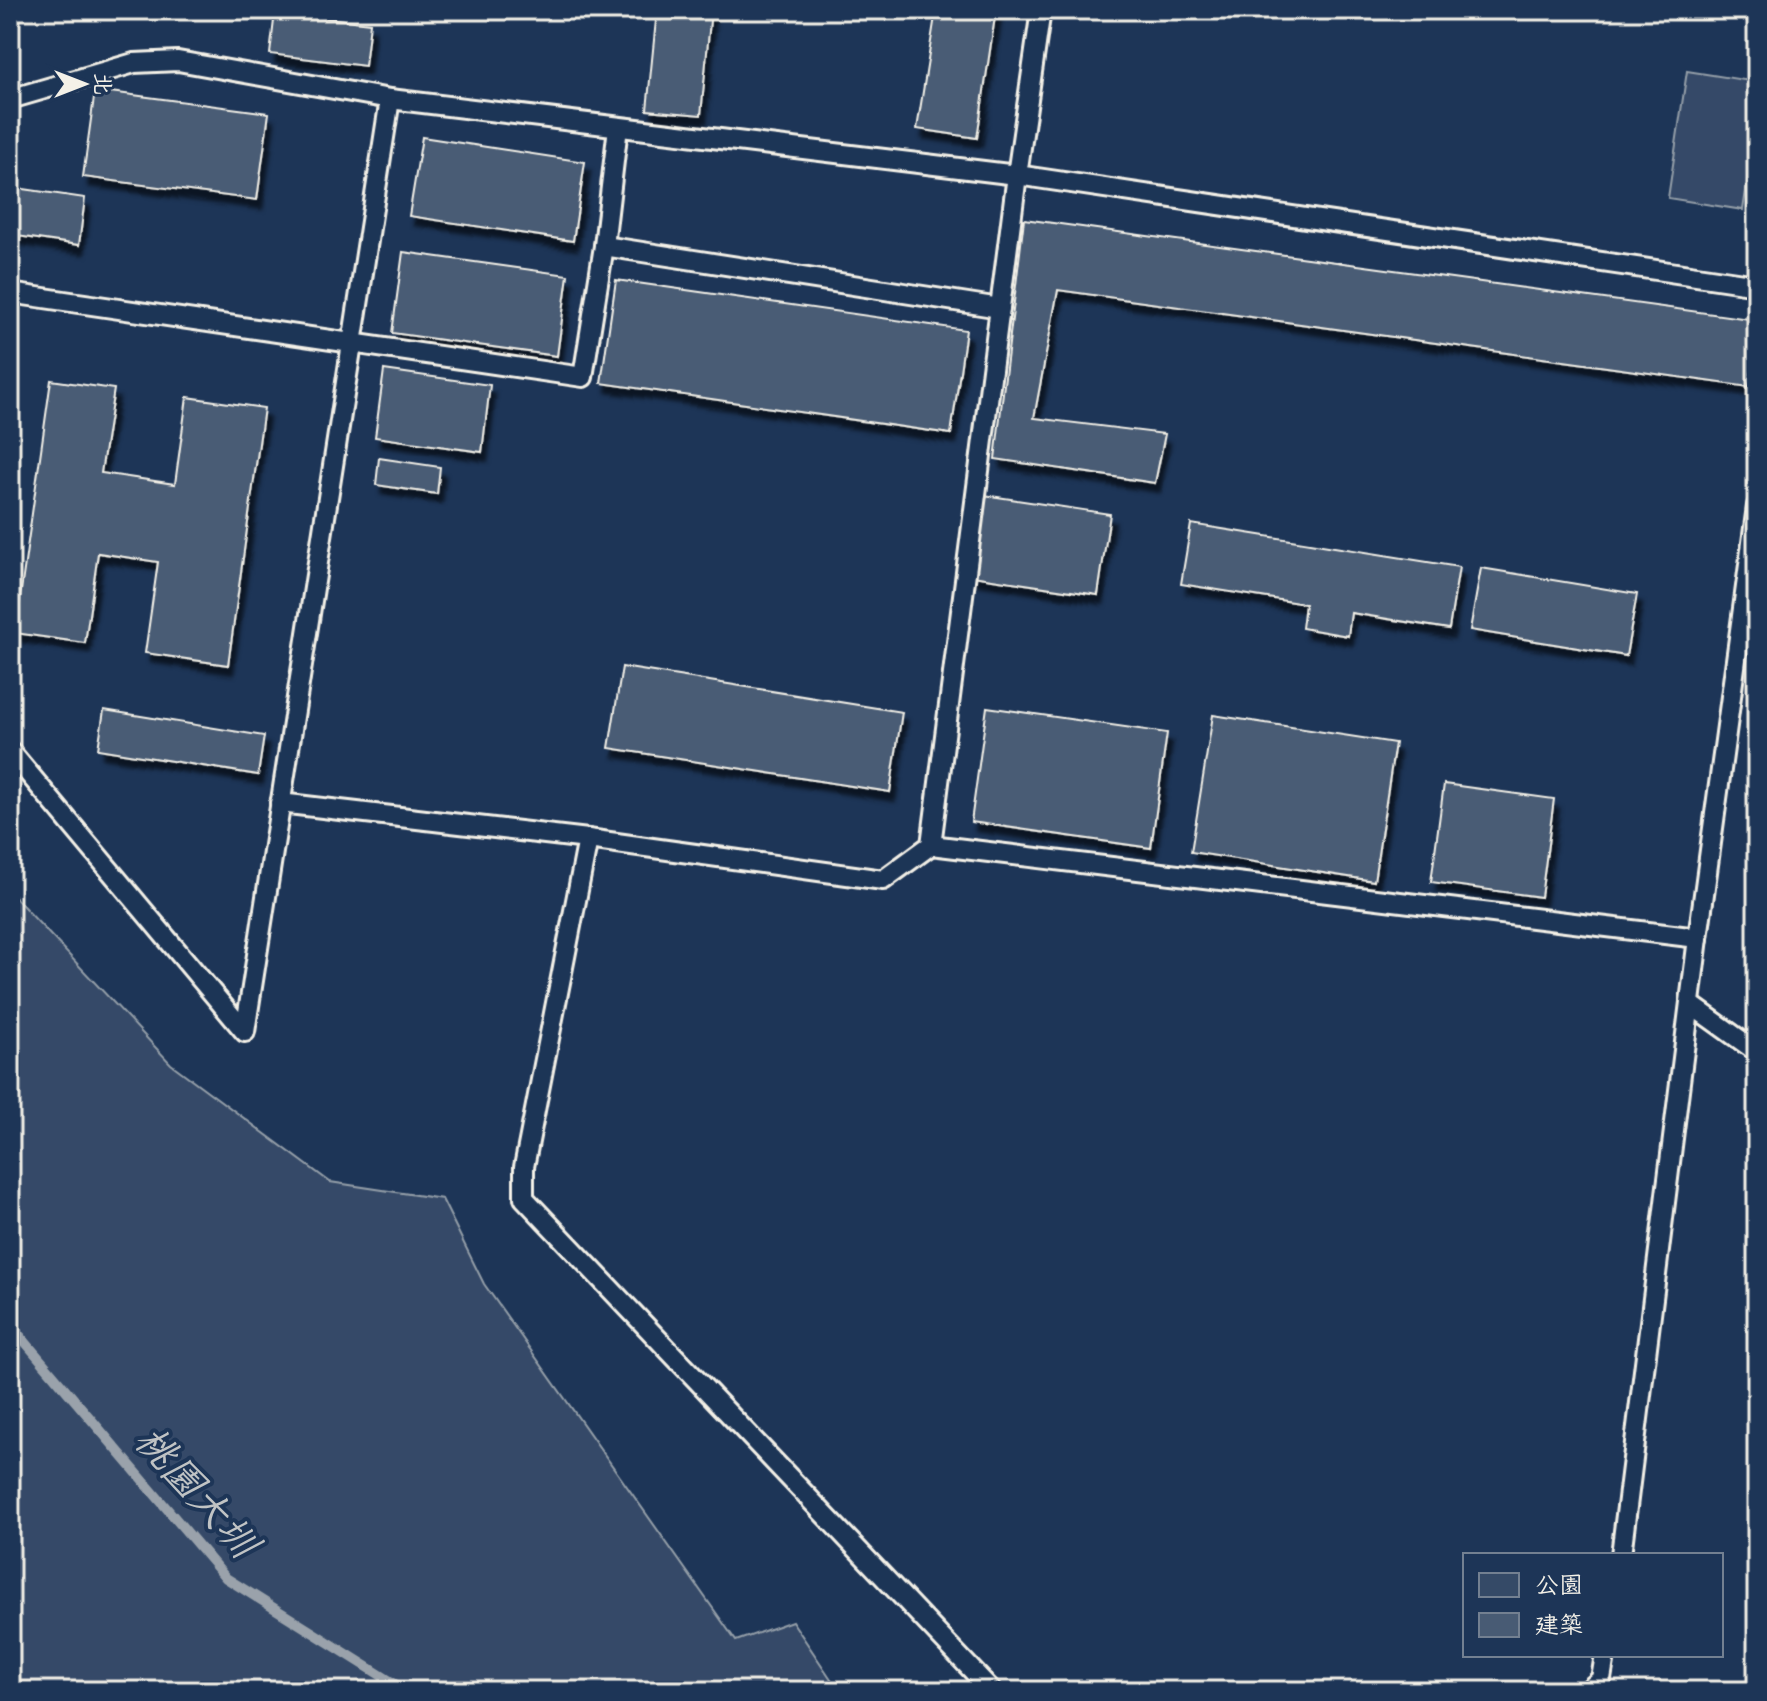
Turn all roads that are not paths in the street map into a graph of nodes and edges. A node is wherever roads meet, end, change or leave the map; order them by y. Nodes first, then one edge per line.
1 (1041, 10) edge
2 (10, 99) edge
3 (390, 99) junction
4 (618, 127) junction
5 (1017, 175) junction
6 (604, 246) junction
7 (1757, 285) edge
8 (10, 293) edge
9 (1000, 308) junction
10 (352, 342) junction
11 (1757, 506) edge
12 (10, 751) edge
13 (280, 803) junction
14 (588, 839) junction
15 (931, 845) junction
16 (1698, 938) junction
17 (1690, 1004) junction
18 (1757, 1052) edge
19 (1621, 1553) edge
20 (1605, 1657) edge
21 (992, 1691) edge
22 (1587, 1691) edge

1 - 5 lane
2 - 3 lane
3 - 4 lane
3 - 10 lane
4 - 5 lane
4 - 6 lane
5 - 7 lane
5 - 9 lane
6 - 9 lane
6 - 10 lane
8 - 10 lane
9 - 15 lane
10 - 13 lane
11 - 16 lane
12 - 13 lane
13 - 14 lane
14 - 15 lane
14 - 21 lane
15 - 16 lane
16 - 17 lane
17 - 18 lane
17 - 19 lane
20 - 22 lane

